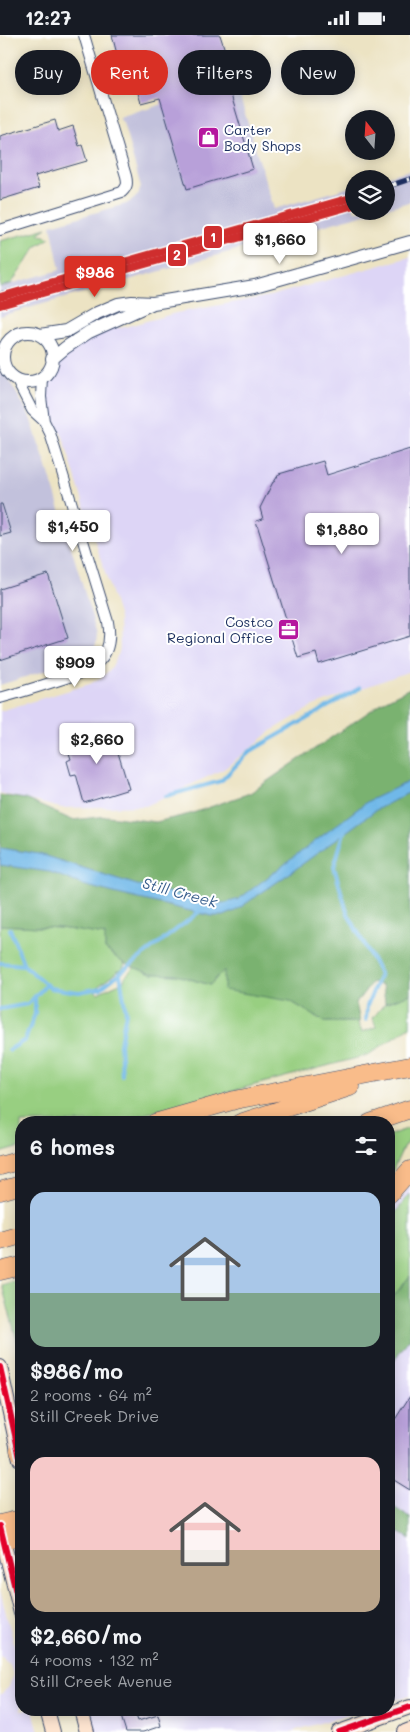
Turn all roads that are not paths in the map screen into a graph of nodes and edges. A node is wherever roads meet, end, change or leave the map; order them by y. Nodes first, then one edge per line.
1 (84, 35) edge
2 (0, 230) edge
3 (410, 242) edge
4 (153, 303) junction
5 (40, 335) junction
6 (6, 339) edge
7 (52, 359) junction
8 (2, 365) edge
9 (42, 377) junction
10 (16, 379) junction
11 (44, 421) junction
12 (0, 699) edge
13 (410, 1067) edge
14 (410, 1109) edge
15 (179, 1116) edge
16 (261, 1116) edge
17 (390, 1116) edge
18 (15, 1162) edge
19 (0, 1166) edge
20 (410, 1170) edge
21 (15, 1187) edge
22 (395, 1187) edge
23 (0, 1191) edge
24 (15, 1237) edge
25 (0, 1241) edge
26 (15, 1267) edge
27 (0, 1271) edge
28 (0, 1367) edge
29 (15, 1433) edge
30 (15, 1522) edge
31 (1, 1530) edge
32 (15, 1534) edge
33 (15, 1588) edge
34 (410, 1707) edge
35 (395, 1712) edge
36 (49, 1716) edge
37 (83, 1716) edge
38 (384, 1716) edge
39 (410, 1730) edge
40 (53, 1732) edge
41 (88, 1732) edge
42 (339, 1732) edge
43 (405, 1732) edge

1 - 2 street
3 - 4 street
4 - 5 street
4 - 7 street
5 - 6 street
5 - 7 street
6 - 8 street
7 - 9 street
8 - 10 street
9 - 10 street
9 - 11 street
10 - 11 street
11 - 12 street
13 - 15 highway
13 - 16 highway
14 - 17 highway
18 - 19 highway
20 - 22 highway
21 - 23 highway
24 - 25 highway
26 - 27 highway
28 - 29 main road
30 - 31 highway
31 - 32 highway
31 - 33 main road
34 - 35 main road
36 - 40 main road
37 - 41 main road
38 - 42 main road
39 - 43 main road

